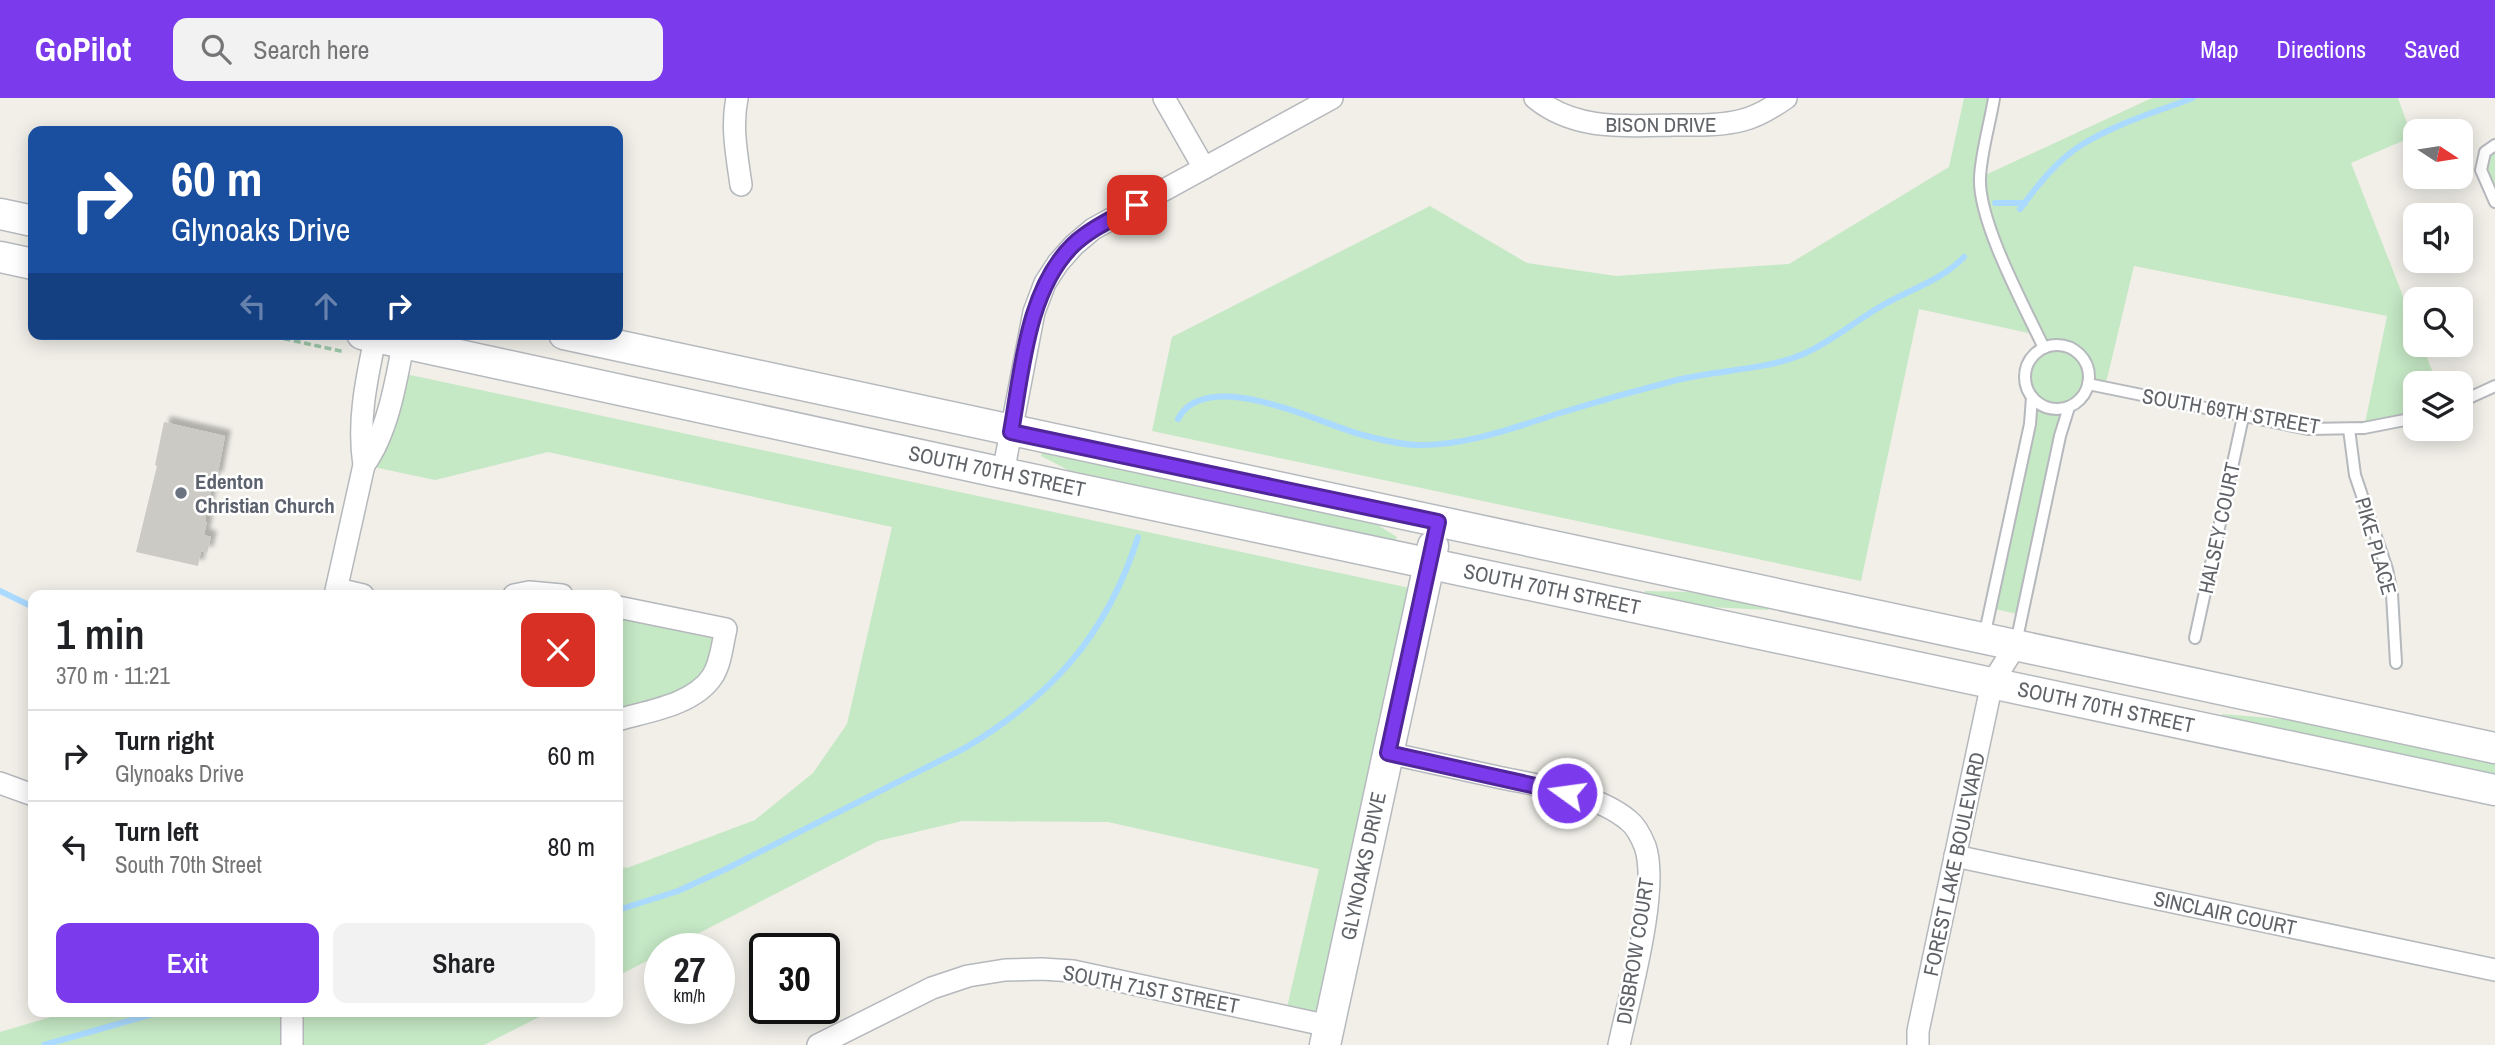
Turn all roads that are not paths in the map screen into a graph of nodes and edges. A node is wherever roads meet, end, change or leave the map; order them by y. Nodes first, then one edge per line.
1 (737, 98) edge
2 (1164, 98) edge
3 (1332, 98) edge
4 (1535, 98) edge
5 (1786, 98) edge
6 (1994, 98) edge
7 (2495, 145) edge
8 (1204, 168) junction
9 (741, 185) dead end
10 (2495, 202) edge
11 (0, 214) edge
12 (28, 220) edge
13 (0, 257) edge
14 (28, 263) edge
15 (384, 340) edge
16 (399, 340) edge
17 (591, 340) edge
18 (2044, 348) junction
19 (2088, 384) junction
20 (2495, 386) edge
21 (2473, 396) edge
22 (2032, 397) junction
23 (2069, 407) junction
24 (2243, 417) junction
25 (2403, 420) edge
26 (2349, 429) junction
27 (1011, 432) junction
28 (1003, 473) junction
29 (1438, 522) junction
30 (1430, 564) junction
31 (336, 590) edge
32 (623, 608) edge
33 (1983, 638) junction
34 (2195, 638) dead end
35 (2016, 645) junction
36 (2396, 663) dead end
37 (1992, 683) junction
38 (623, 718) edge
39 (2495, 748) edge
40 (1388, 753) junction
41 (0, 783) edge
42 (2495, 790) edge
43 (28, 793) edge
44 (1955, 856) junction
45 (2495, 970) edge
46 (292, 1017) edge
47 (1327, 1035) edge
48 (292, 1045) edge
49 (818, 1045) edge
50 (1619, 1045) edge
51 (1918, 1045) edge

1 - 9 street
2 - 8 street
3 - 8 street
4 - 5 street, BISON DRIVE
6 - 18 lane
7 - 10 lane
8 - 27 street
11 - 12 main road
13 - 14 main road
15 - 31 street
16 - 28 main road, SOUTH 70TH STREET
17 - 27 main road, SOUTH 70TH STREET
18 - 19 lane
18 - 22 lane
19 - 23 lane
19 - 24 lane, SOUTH 69TH STREET
20 - 21 lane
22 - 23 lane
22 - 33 lane, FOREST LAKE BOULEVARD
23 - 35 lane, FOREST LAKE BOULEVARD
24 - 26 lane, SOUTH 69TH STREET
24 - 34 lane, HALSEY COURT
25 - 26 lane, SOUTH 69TH STREET
26 - 36 lane, PIKE PLACE
27 - 28 street
27 - 29 main road, SOUTH 70TH STREET
28 - 30 main road, SOUTH 70TH STREET
29 - 30 main road, GLYNOAKS DRIVE
29 - 33 main road, SOUTH 70TH STREET
30 - 37 main road, SOUTH 70TH STREET
30 - 40 main road, GLYNOAKS DRIVE
32 - 38 street
33 - 35 main road, SOUTH 70TH STREET
33 - 37 street, FOREST LAKE BOULEVARD
35 - 37 street, FOREST LAKE BOULEVARD
35 - 39 main road, SOUTH 70TH STREET
37 - 42 main road, SOUTH 70TH STREET
37 - 44 street, FOREST LAKE BOULEVARD
40 - 47 main road, GLYNOAKS DRIVE
40 - 50 street, DISBROW COURT
41 - 43 street
44 - 45 street, SINCLAIR COURT
44 - 51 street, FOREST LAKE BOULEVARD
46 - 48 street
47 - 49 street, SOUTH 71ST STREET

